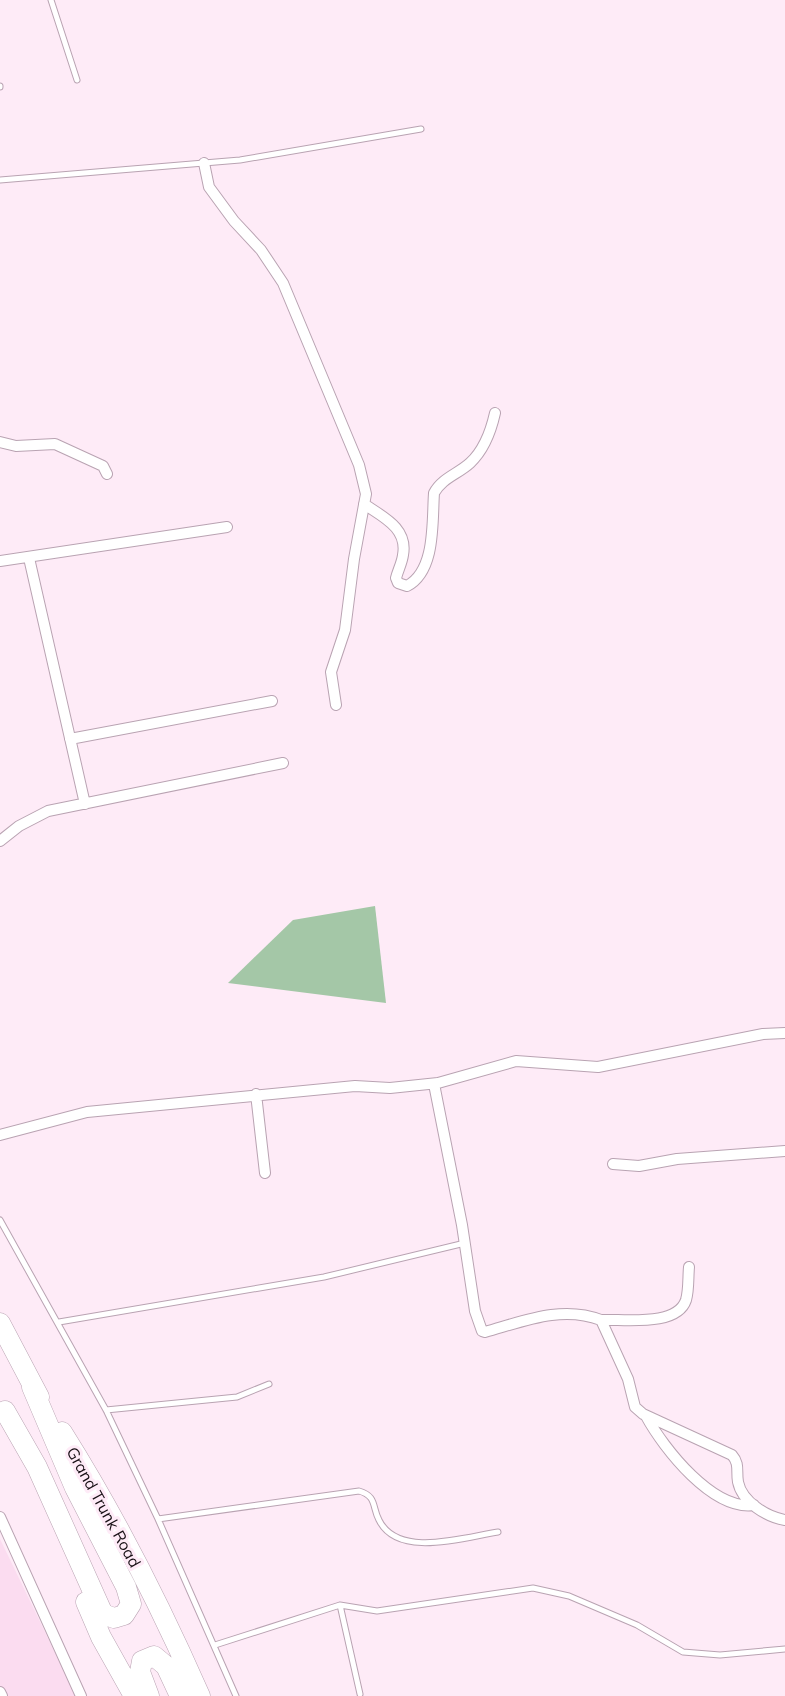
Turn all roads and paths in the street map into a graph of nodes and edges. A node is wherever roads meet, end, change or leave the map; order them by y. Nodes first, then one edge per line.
1 (51, 0) edge
2 (77, 80) dead end
3 (421, 129) dead end
4 (204, 163) junction
5 (0, 180) edge
6 (495, 413) dead end
7 (0, 442) edge
8 (107, 474) dead end
9 (364, 504) junction
10 (227, 527) dead end
11 (29, 558) junction
12 (0, 561) edge
13 (272, 701) dead end
14 (336, 705) dead end
15 (70, 739) junction
16 (283, 763) dead end
17 (85, 804) junction
18 (0, 841) edge
19 (785, 1033) edge
20 (434, 1084) junction
21 (256, 1094) junction
22 (0, 1135) edge
23 (785, 1151) edge
24 (612, 1164) dead end
25 (266, 1173) dead end
26 (0, 1220) edge
27 (465, 1243) junction
28 (689, 1267) dead end
29 (601, 1320) junction
30 (59, 1322) junction
31 (0, 1323) edge
32 (268, 1384) dead end
33 (32, 1387) junction
34 (2, 1405) edge
35 (106, 1410) junction
36 (646, 1416) junction
37 (754, 1505) junction
38 (0, 1516) edge
39 (158, 1519) junction
40 (785, 1520) edge
41 (498, 1532) dead end
42 (340, 1605) junction
43 (215, 1645) junction
44 (785, 1649) edge
45 (0, 1692) edge
46 (360, 1694) dead end
47 (2, 1696) edge
48 (81, 1696) edge
49 (134, 1696) edge
50 (149, 1696) edge
51 (180, 1696) edge
52 (200, 1696) edge
53 (236, 1696) edge

1 - 2 lane
3 - 4 lane
4 - 5 lane
4 - 9 street
6 - 9 street
7 - 8 street
9 - 14 street
10 - 11 street
11 - 12 street
11 - 15 street
13 - 15 street
15 - 17 street
16 - 17 street
17 - 18 street
19 - 20 street
20 - 21 street
20 - 27 street
21 - 22 street
21 - 25 street
23 - 24 street
26 - 30 lane
27 - 29 street
27 - 30 lane
28 - 29 street
29 - 36 street
30 - 35 lane
31 - 33 highway, Grand Trunk Road
32 - 35 lane
33 - 34 highway
33 - 52 highway, Grand Trunk Road
34 - 49 highway
35 - 39 lane
36 - 37 street
36 - 37 street
37 - 40 street
38 - 48 street
39 - 41 lane
39 - 43 lane
42 - 43 lane
42 - 44 lane
42 - 46 lane
43 - 53 lane
45 - 47 street
50 - 51 highway

